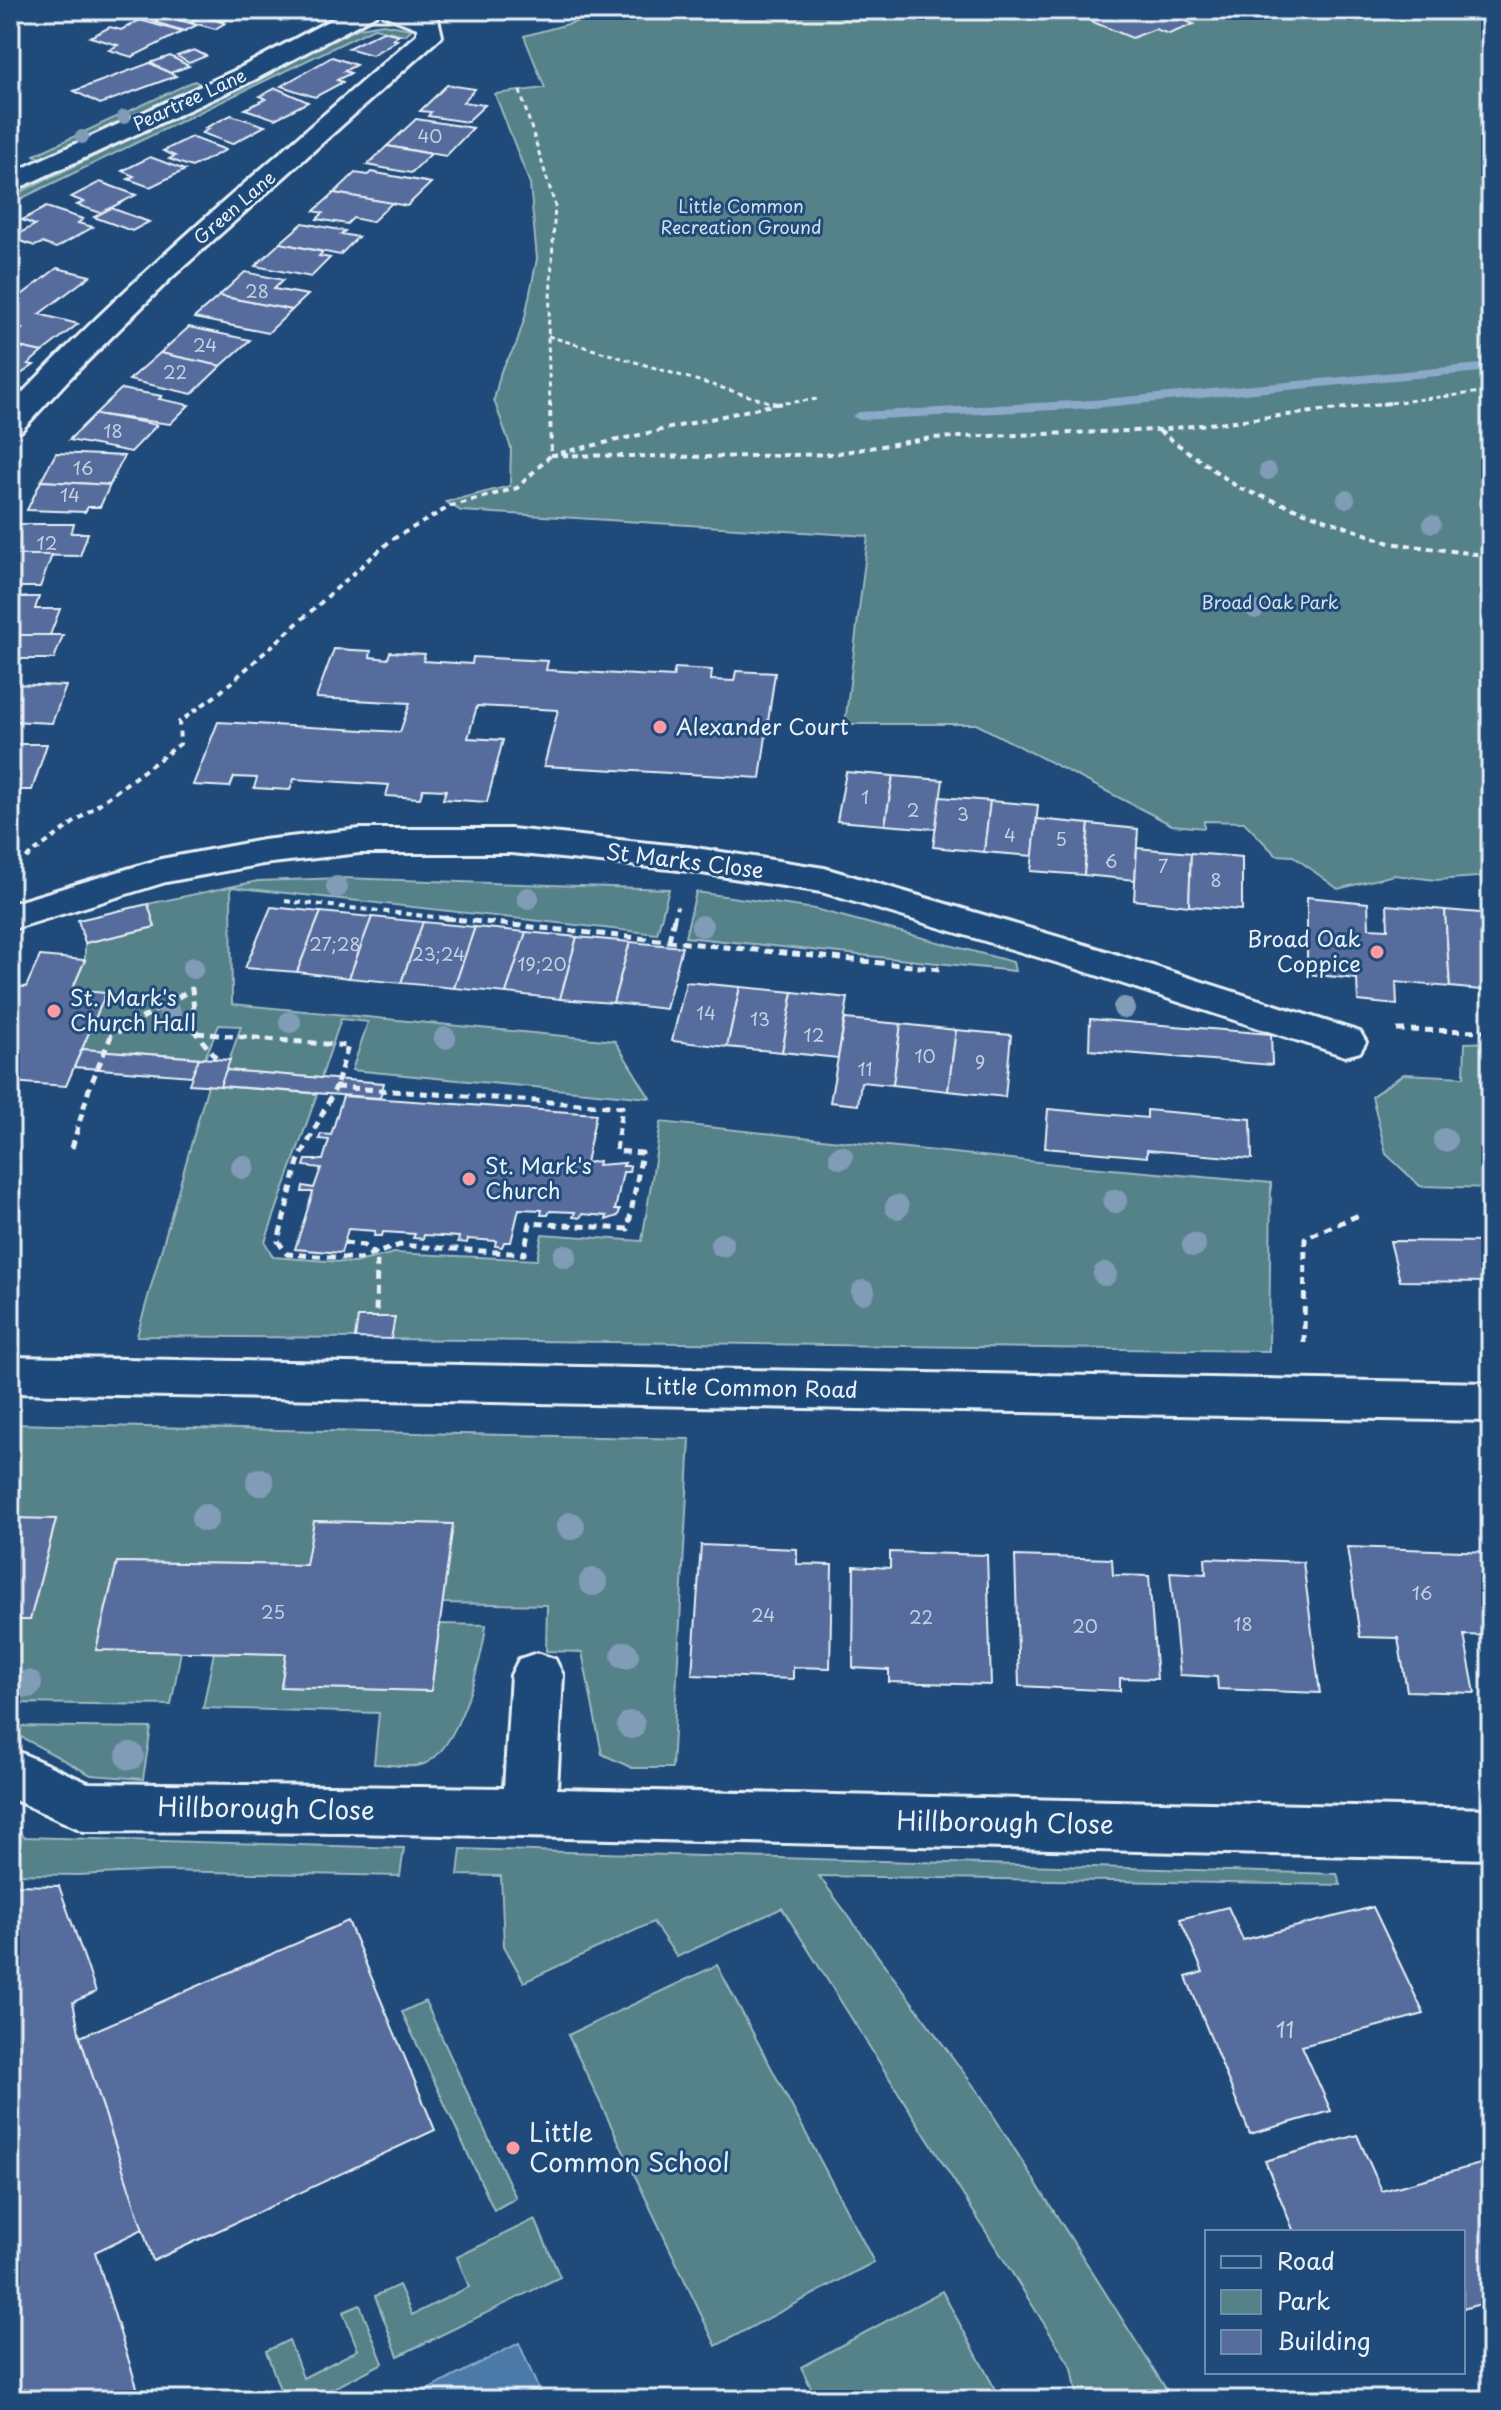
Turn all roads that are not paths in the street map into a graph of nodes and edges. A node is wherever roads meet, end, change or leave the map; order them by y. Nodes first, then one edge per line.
1 (367, 10) edge
2 (392, 10) edge
3 (10, 184) edge
4 (10, 424) edge
5 (10, 917) edge
6 (1345, 1042) road end
7 (10, 1375) edge
8 (1491, 1402) edge
9 (537, 1675) dead end
10 (10, 1772) edge
11 (529, 1813) junction
12 (1487, 1841) edge

1 - 3 main road, Peartree Lane
2 - 4 main road, Green Lane
5 - 6 main road, St Marks Close
7 - 8 main road, Little Common Road
9 - 11 main road
10 - 11 main road, Hillborough Close
11 - 12 main road, Hillborough Close

